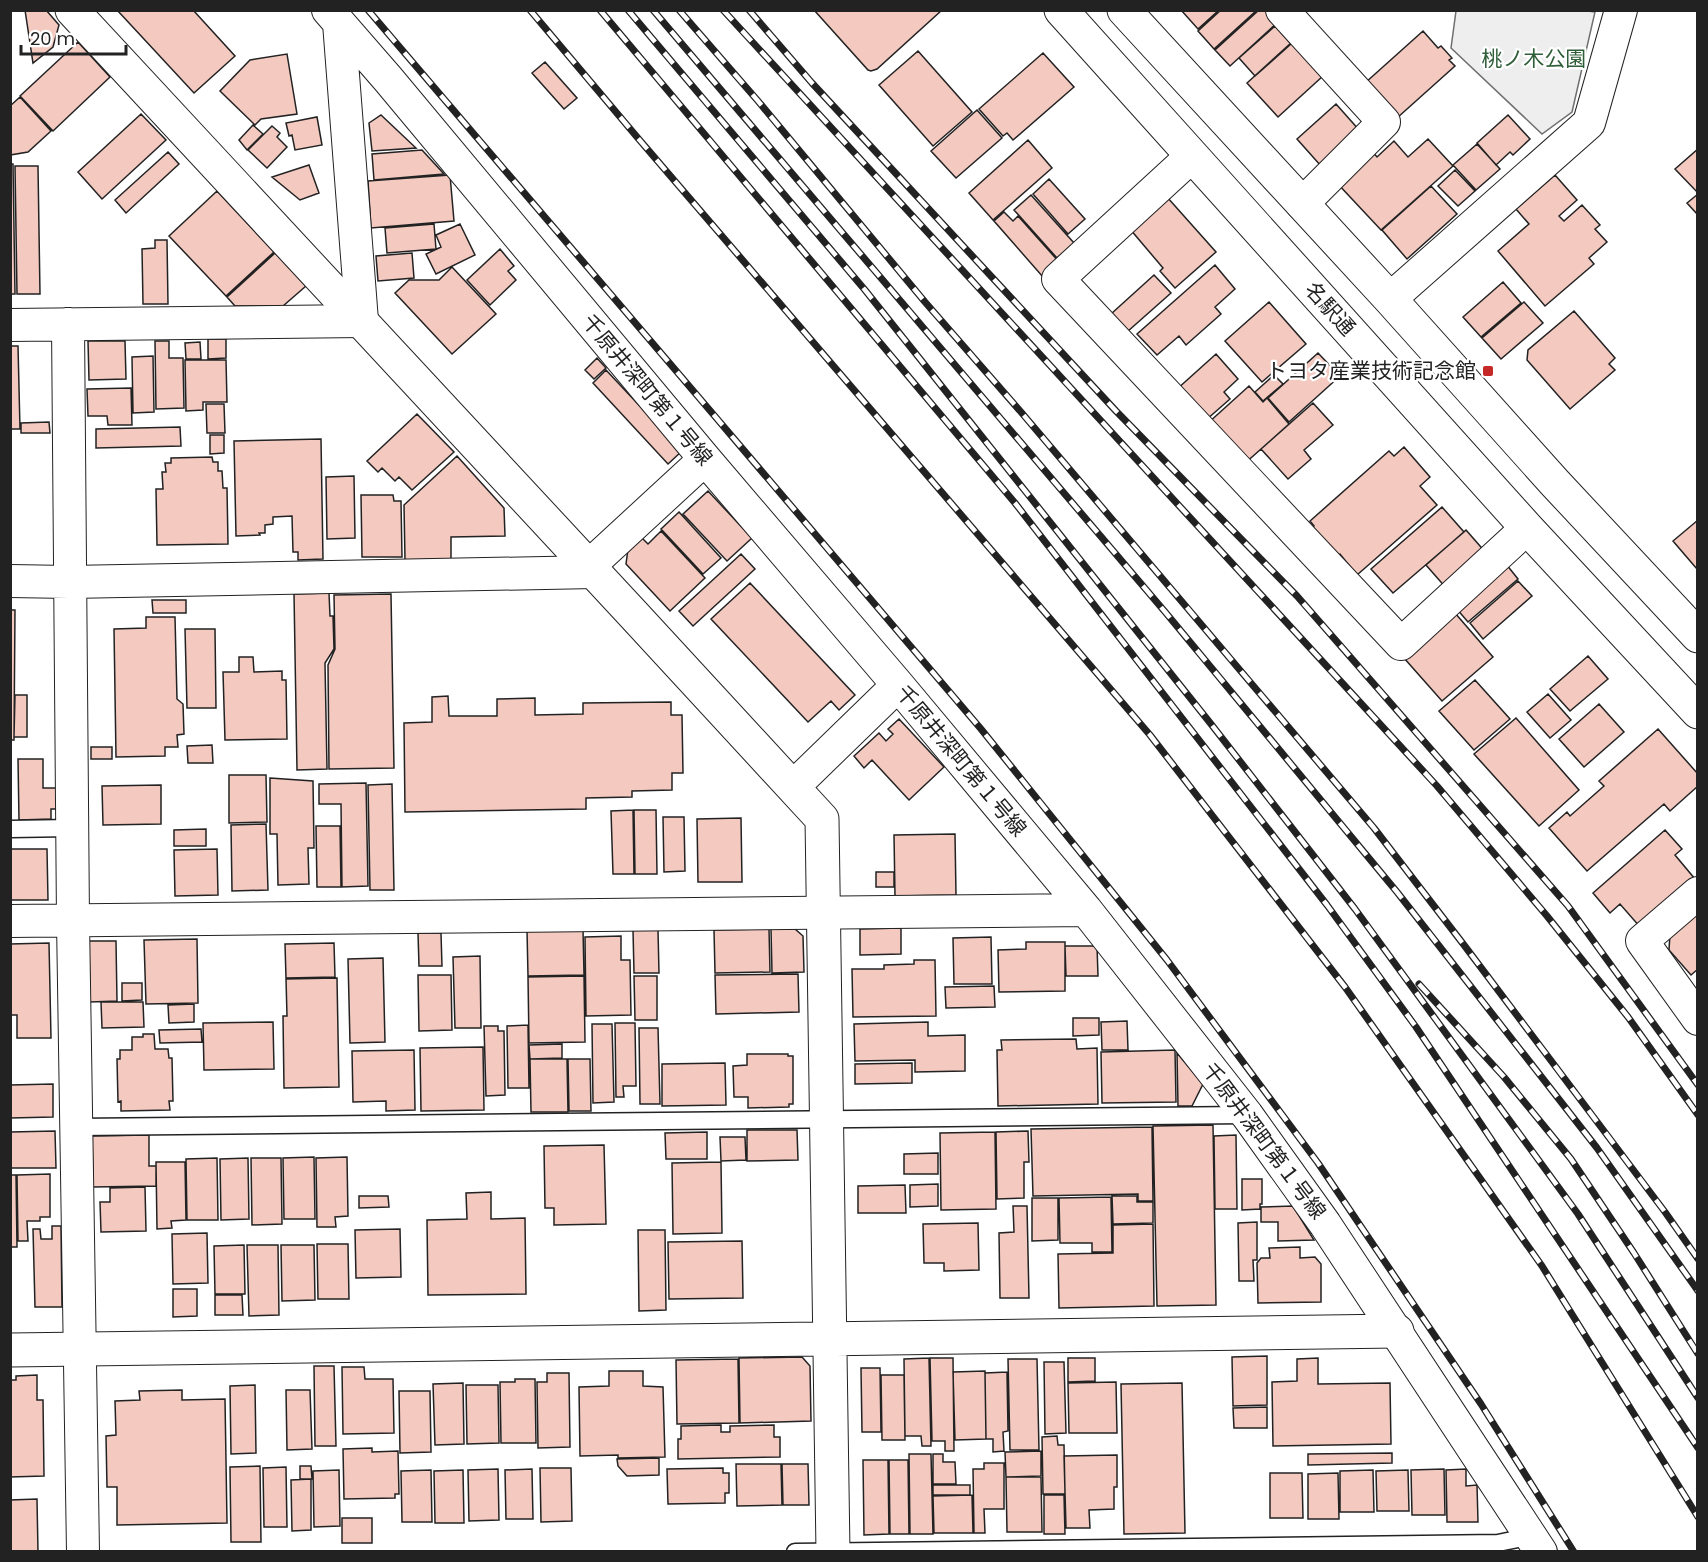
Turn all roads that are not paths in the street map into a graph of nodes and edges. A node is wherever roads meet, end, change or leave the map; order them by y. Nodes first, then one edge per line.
1 (72, 10) edge
2 (1061, 10) edge
3 (1124, 10) edge
4 (1282, 10) edge
5 (1621, 10) edge
6 (334, 17) edge
7 (1192, 156) junction
8 (1302, 204) junction
9 (1390, 299) junction
10 (362, 321) junction
11 (68, 324) junction
12 (10, 325) edge
13 (705, 459) junction
14 (1527, 528) junction
15 (592, 569) junction
16 (10, 581) edge
17 (69, 582) junction
18 (1698, 636) edge
19 (898, 684) junction
20 (1698, 712) edge
21 (793, 787) junction
22 (72, 828) junction
23 (10, 829) edge
24 (1698, 893) edge
25 (1086, 910) junction
26 (824, 913) junction
27 (10, 921) edge
28 (72, 921) junction
29 (1698, 1019) edge
30 (1247, 1115) junction
31 (827, 1119) junction
32 (76, 1127) junction
33 (1397, 1331) junction
34 (830, 1339) junction
35 (80, 1349) junction
36 (10, 1350) edge
37 (1535, 1546) edge
38 (82, 1551) edge
39 (795, 1551) edge
40 (833, 1551) edge

1 - 10 street
2 - 7 street, 名駅通
3 - 8 street
4 - 8 street
5 - 9 street
6 - 10 street
6 - 13 street, 千原井深町第１号線
7 - 14 street, 名駅通
7 - 14 street
8 - 9 street
9 - 18 street
10 - 11 street
10 - 15 street
11 - 12 street
11 - 17 street
13 - 15 street
13 - 19 street, 千原井深町第１号線
14 - 20 street, 名駅通
15 - 17 street
15 - 21 street
16 - 17 street
17 - 22 street
19 - 21 street
19 - 25 street, 千原井深町第１号線
21 - 26 street
22 - 23 lane
22 - 28 street
24 - 29 street
25 - 26 street
25 - 30 street, 千原井深町第１号線
26 - 28 street
26 - 31 street
27 - 28 street
28 - 32 street
30 - 31 lane
30 - 33 street, 千原井深町第１号線
31 - 32 lane
31 - 34 street
32 - 35 street
33 - 34 street
33 - 37 street, 千原井深町第１号線
34 - 35 street
34 - 40 street
35 - 36 street
35 - 38 street
37 - 40 lane
39 - 40 lane

